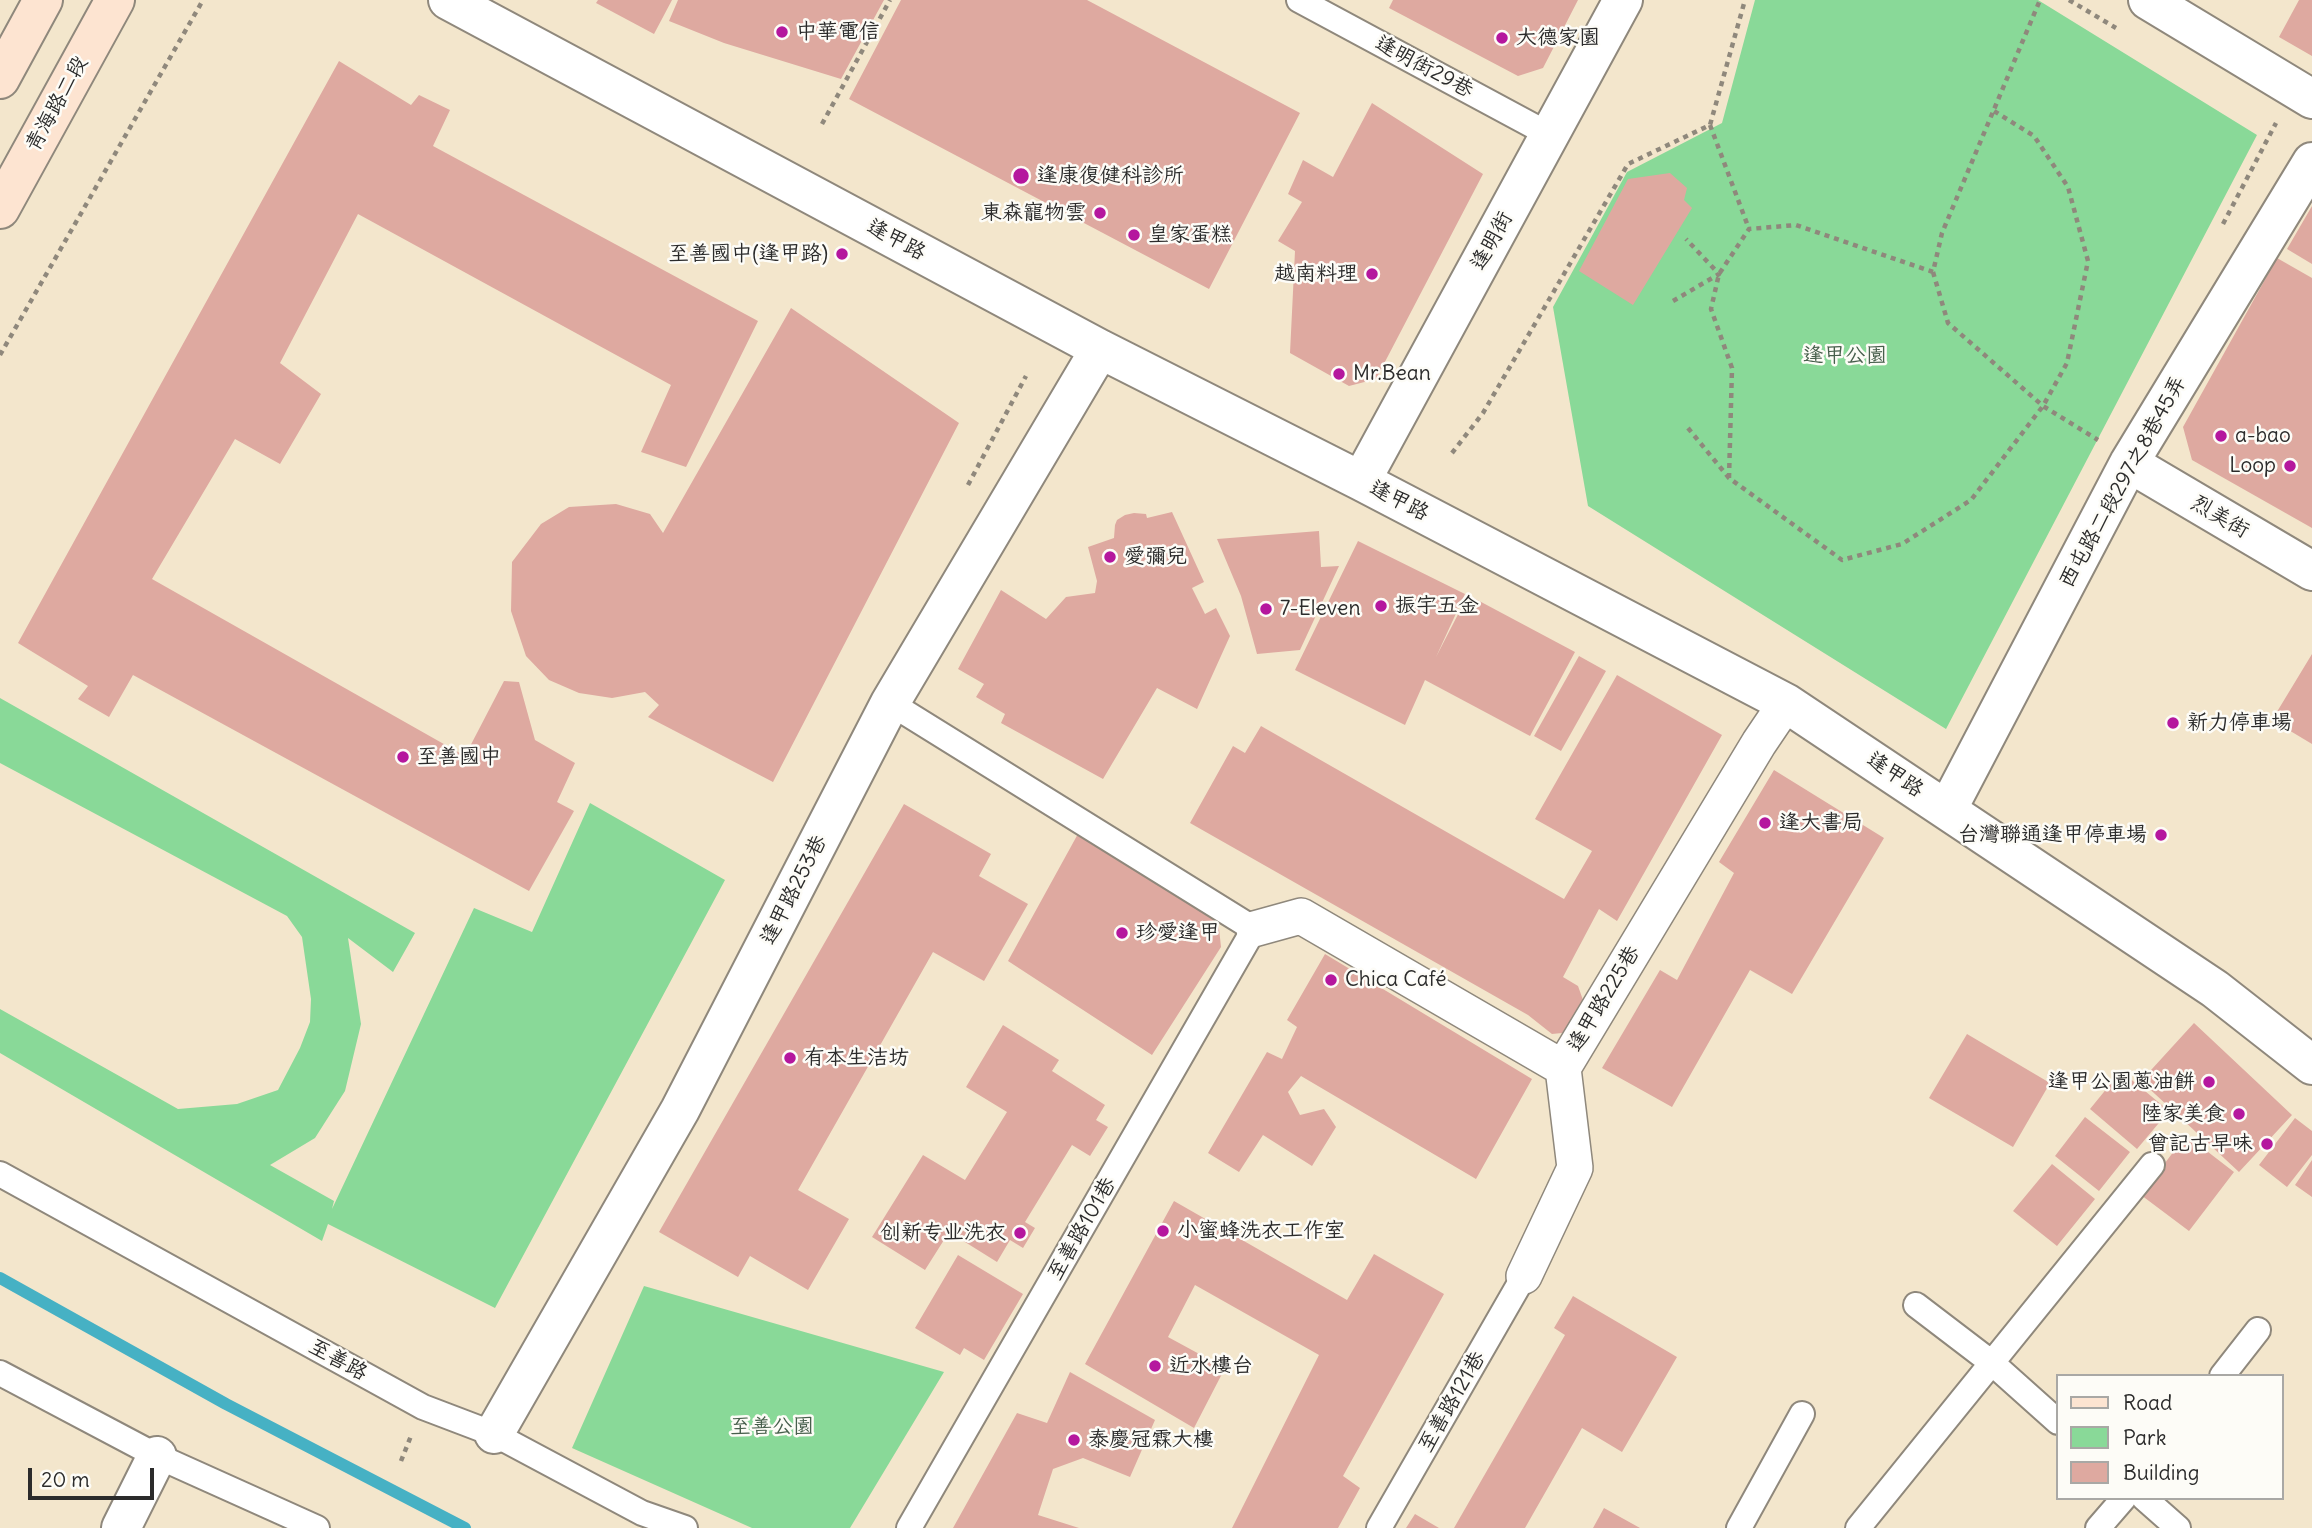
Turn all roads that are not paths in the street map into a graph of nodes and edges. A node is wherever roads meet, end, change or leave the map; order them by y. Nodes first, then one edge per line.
1 (43, 0) edge
2 (115, 0) edge
3 (448, 0) edge
4 (1299, 0) edge
5 (1623, 0) edge
6 (2148, 0) edge
7 (0, 79) edge
8 (2312, 99) edge
9 (1550, 135) junction
10 (2312, 162) edge
11 (0, 209) edge
12 (1100, 349) junction
13 (2129, 463) junction
14 (1361, 481) junction
15 (2312, 571) edge
16 (890, 703) junction
17 (1787, 703) junction
18 (1947, 810) junction
19 (1254, 929) junction
20 (2312, 1065) edge
21 (1563, 1068) junction
22 (2152, 1165) dead end
23 (0, 1174) edge
24 (1524, 1276) joint
25 (1916, 1305) dead end
26 (2258, 1331) dead end
27 (1992, 1363) junction
28 (0, 1373) edge
29 (2224, 1374) edge
30 (1802, 1414) dead end
31 (2056, 1420) edge
32 (494, 1434) junction
33 (157, 1456) junction
34 (2121, 1500) edge
35 (2146, 1500) edge
36 (121, 1528) edge
37 (317, 1528) edge
38 (685, 1528) edge
39 (909, 1528) edge
40 (1379, 1528) edge
41 (1739, 1528) edge
42 (1858, 1528) edge
43 (2098, 1528) edge
44 (2178, 1528) edge

1 - 7 main road
2 - 11 main road, 青海路二段
3 - 12 street, 逢甲路
4 - 9 lane, 逢明街29巷
5 - 9 street, 逢明街
6 - 8 street
9 - 14 street, 逢明街
10 - 13 street, 西屯路二段297之8巷45弄
12 - 14 street, 逢甲路
12 - 16 street, 逢甲路253巷
13 - 15 street, 烈美街
13 - 18 street, 西屯路二段297之8巷45弄
14 - 17 street, 逢甲路
16 - 19 lane
16 - 32 street, 逢甲路253巷
17 - 18 street, 逢甲路
17 - 21 street, 逢甲路225巷
18 - 20 street, 逢甲路
19 - 21 street, 逢甲路225巷
19 - 39 lane, 至善路101巷
21 - 24 street
22 - 27 lane
23 - 32 lane, 至善路
24 - 40 lane, 至善路121巷
25 - 27 lane
26 - 29 lane
27 - 31 lane
27 - 42 lane
28 - 33 lane
30 - 41 lane
32 - 38 lane, 至善路
33 - 36 street
33 - 37 lane
34 - 43 lane
35 - 44 lane

